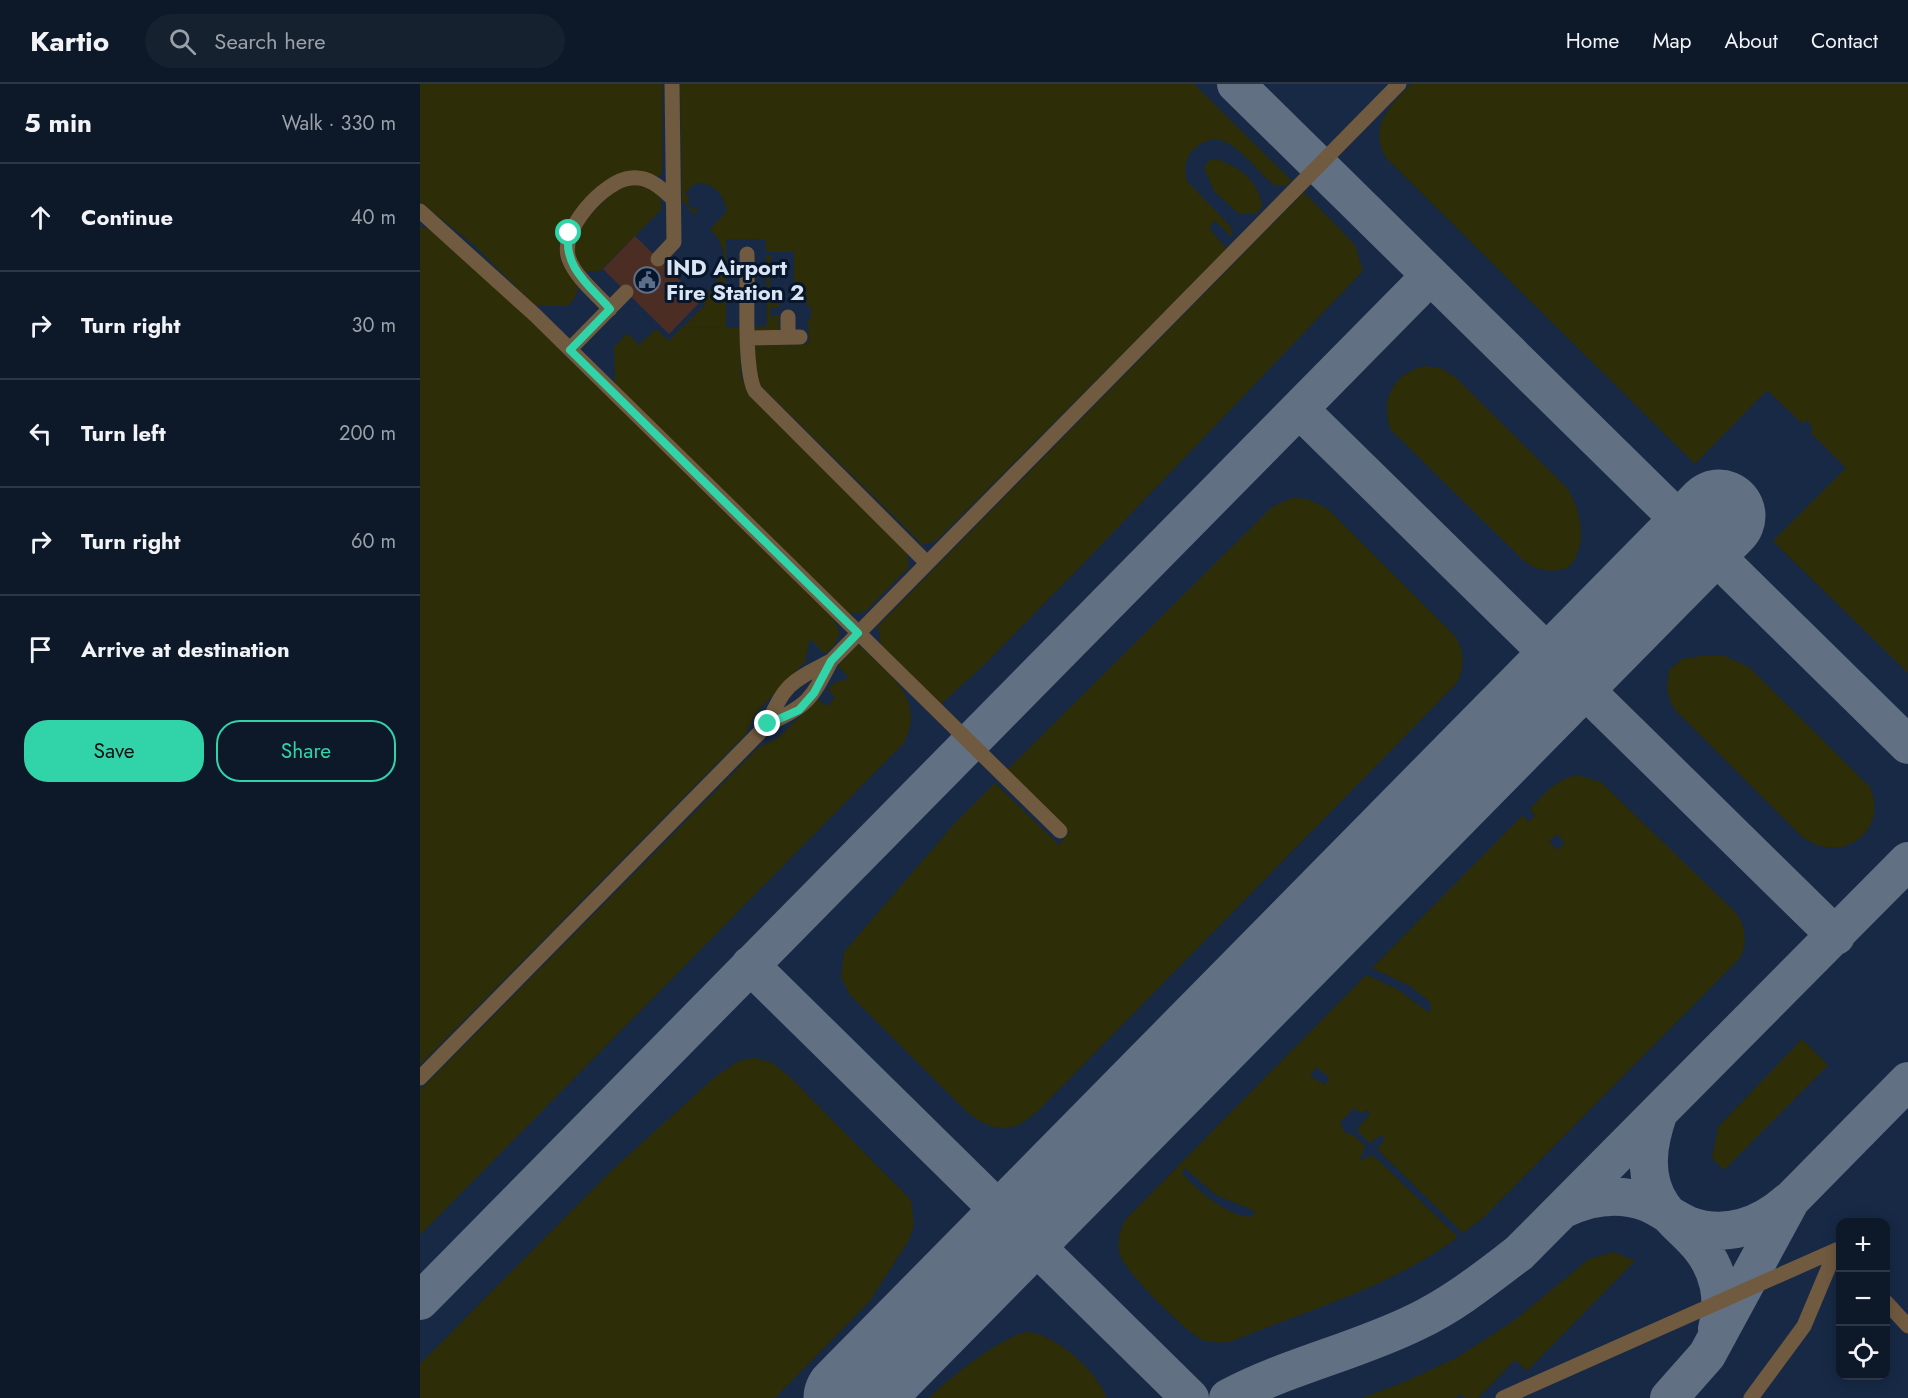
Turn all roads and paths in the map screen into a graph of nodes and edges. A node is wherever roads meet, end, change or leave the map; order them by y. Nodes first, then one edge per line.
1 (672, 84) edge
2 (1399, 84) edge
3 (672, 198) junction
4 (421, 214) edge
5 (747, 254) dead end
6 (658, 259) dead end
7 (626, 292) dead end
8 (610, 309) junction
9 (788, 317) dead end
10 (748, 338) junction
11 (570, 350) junction
12 (927, 563) junction
13 (858, 633) junction
14 (831, 661) junction
15 (768, 724) junction
16 (1059, 831) dead end
17 (420, 1078) edge
18 (1836, 1253) edge
19 (1836, 1256) edge
20 (1890, 1306) edge
21 (1908, 1326) edge
22 (1503, 1398) edge
23 (1751, 1398) edge

1 - 3 lane
2 - 12 lane
3 - 6 lane
3 - 8 lane
4 - 11 lane
5 - 10 lane
7 - 8 lane
8 - 11 lane
9 - 10 lane
10 - 12 lane
11 - 13 lane
12 - 13 lane
13 - 14 lane
13 - 16 lane
14 - 15 lane
14 - 15 lane
15 - 17 lane
18 - 22 lane
19 - 23 lane
20 - 21 lane

